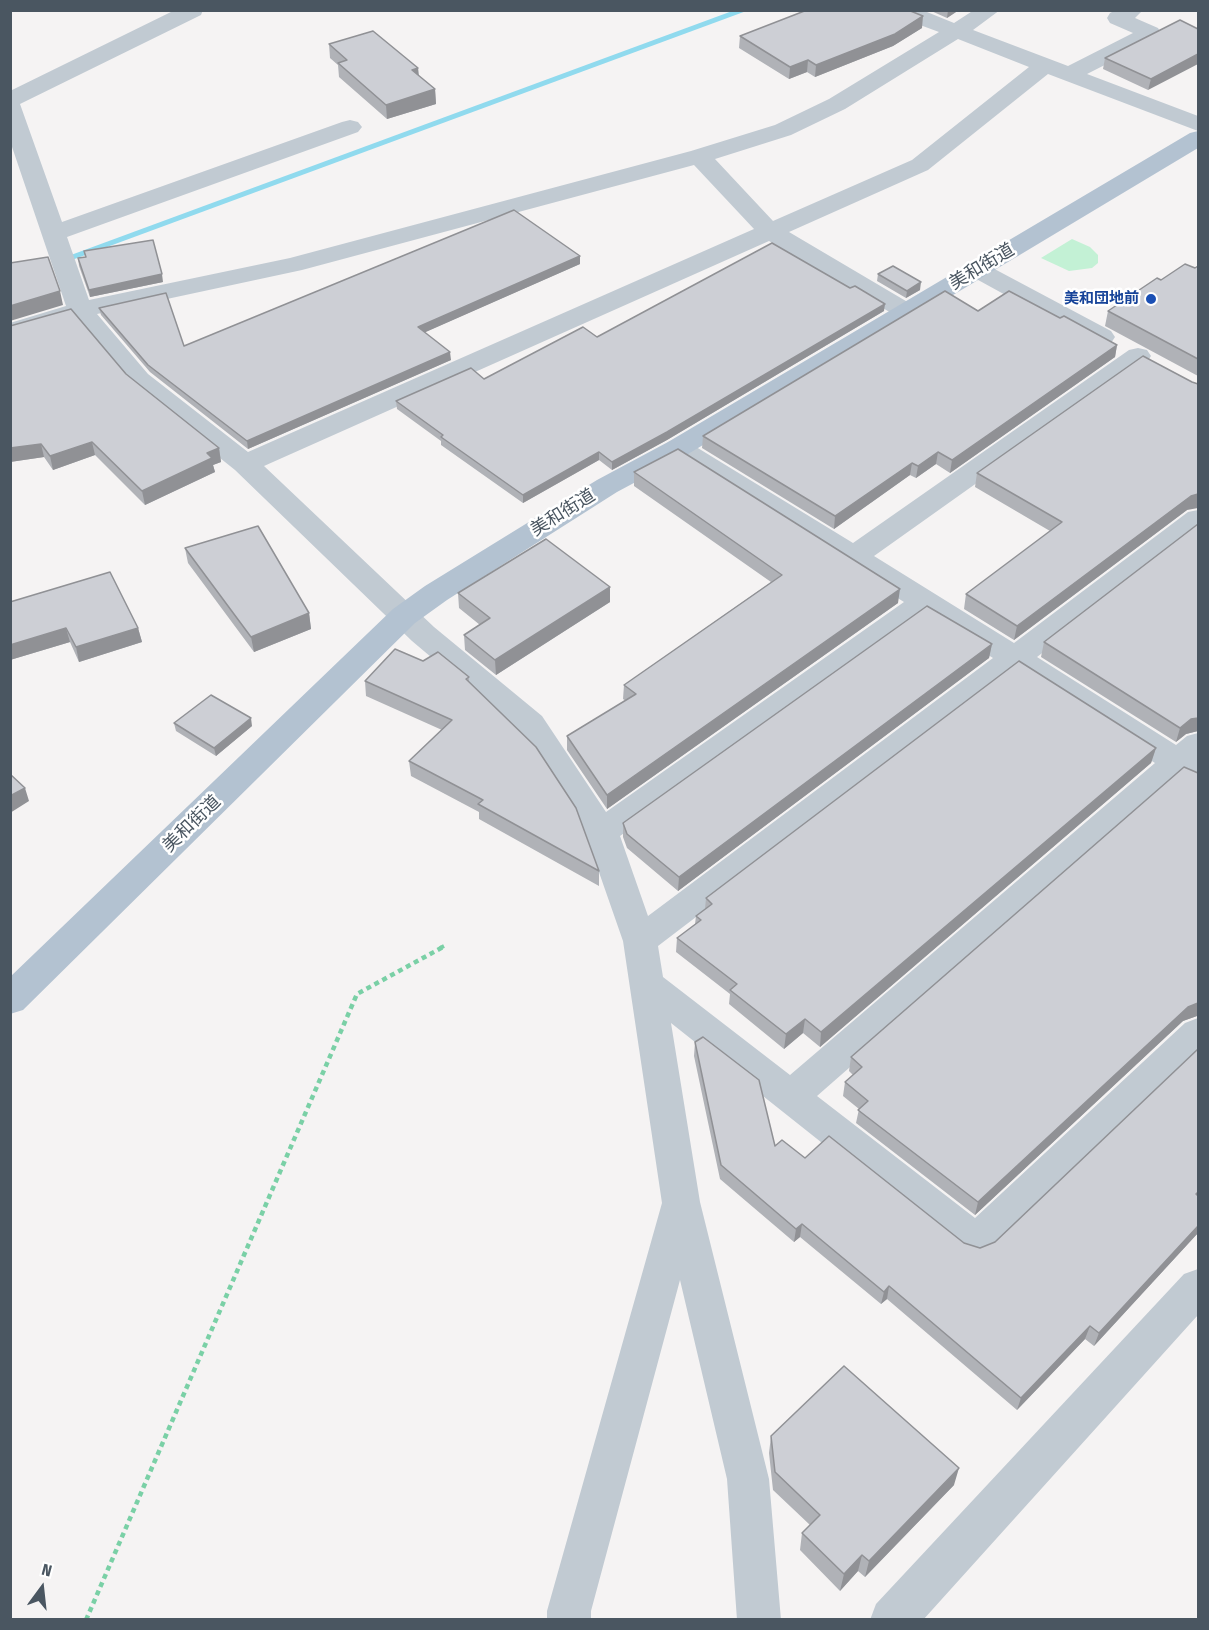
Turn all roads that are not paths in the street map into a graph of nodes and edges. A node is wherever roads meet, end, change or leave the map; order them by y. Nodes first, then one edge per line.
1 (193, 10) edge
2 (901, 10) edge
3 (990, 10) edge
4 (1133, 10) edge
5 (955, 31) junction
6 (1045, 65) junction
7 (1070, 74) junction
8 (10, 100) edge
9 (10, 105) edge
10 (1198, 124) edge
11 (350, 127) dead end
12 (1198, 138) edge
13 (699, 156) junction
14 (769, 231) junction
15 (53, 234) junction
16 (978, 270) junction
17 (80, 310) junction
18 (907, 312) junction
19 (10, 331) edge
20 (678, 448) junction
21 (245, 464) junction
22 (1198, 519) edge
23 (853, 557) junction
24 (926, 602) junction
25 (404, 616) junction
26 (1016, 658) junction
27 (1192, 760) edge
28 (602, 832) junction
29 (640, 941) junction
30 (647, 984) junction
31 (10, 1000) edge
32 (1198, 1033) edge
33 (792, 1095) junction
34 (681, 1202) junction
35 (1198, 1287) edge
36 (569, 1620) edge
37 (759, 1620) edge
38 (892, 1620) edge

1 - 8 street
2 - 5 street
3 - 5 street
4 - 7 street
5 - 6 street
5 - 13 street
6 - 7 street
6 - 14 street
7 - 10 street
9 - 15 street
11 - 15 street
12 - 16 main road, 美和街道
13 - 14 street
13 - 17 street
14 - 18 street
14 - 21 street
15 - 17 street
16 - 18 main road, 美和街道
16 - 23 street
17 - 19 street
17 - 21 street
18 - 20 main road, 美和街道
20 - 23 street
20 - 25 main road, 美和街道
21 - 25 street
22 - 26 street
23 - 24 street
24 - 26 street
24 - 28 street
25 - 28 street
25 - 31 main road, 美和街道
26 - 27 street
26 - 29 street
27 - 33 street
28 - 29 street
29 - 30 street
30 - 33 street
30 - 34 street
32 - 33 street
34 - 36 street
34 - 37 street
35 - 38 street

